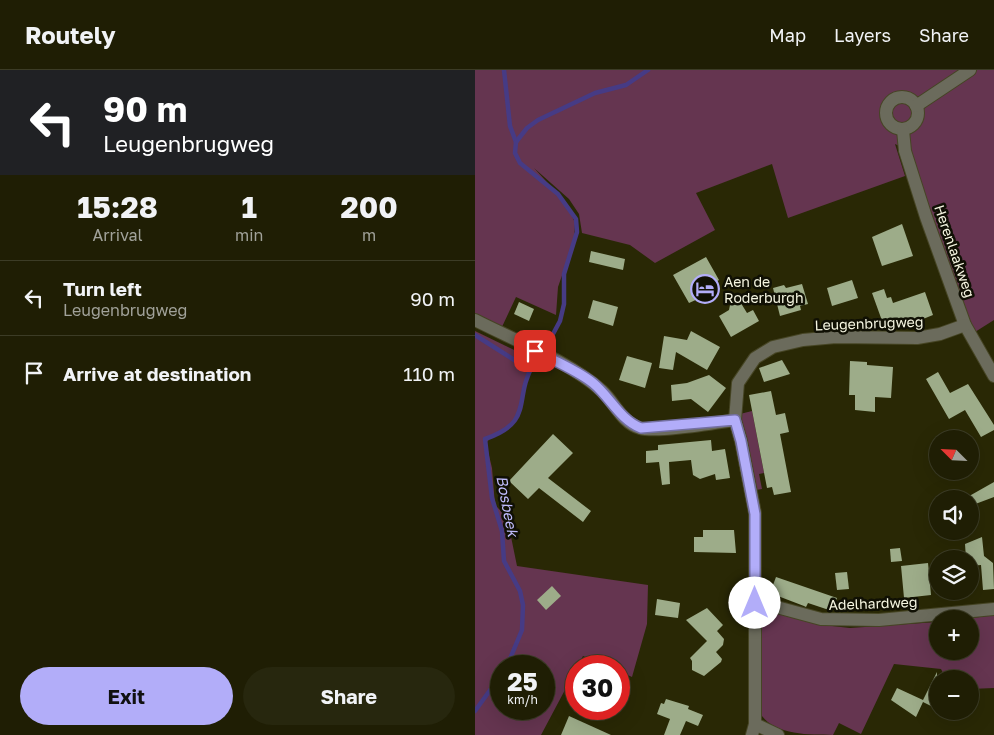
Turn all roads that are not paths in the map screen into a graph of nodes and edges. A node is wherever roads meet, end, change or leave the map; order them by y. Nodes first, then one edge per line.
1 (970, 70) edge
2 (916, 106) junction
3 (903, 130) junction
4 (475, 320) edge
5 (965, 325) junction
6 (994, 376) edge
7 (735, 420) junction
8 (755, 603) junction
9 (994, 609) edge
10 (753, 730) edge
11 (777, 735) edge

1 - 2 street
2 - 3 street
2 - 3 street
3 - 5 street, Herenlaakweg
4 - 7 street
5 - 6 street, Herenlaakweg
5 - 7 street, Leugenbrugweg
7 - 8 street, Leugenbrugweg
8 - 9 street, Adelhardweg
8 - 10 street, Leugenbrugweg
10 - 11 street

